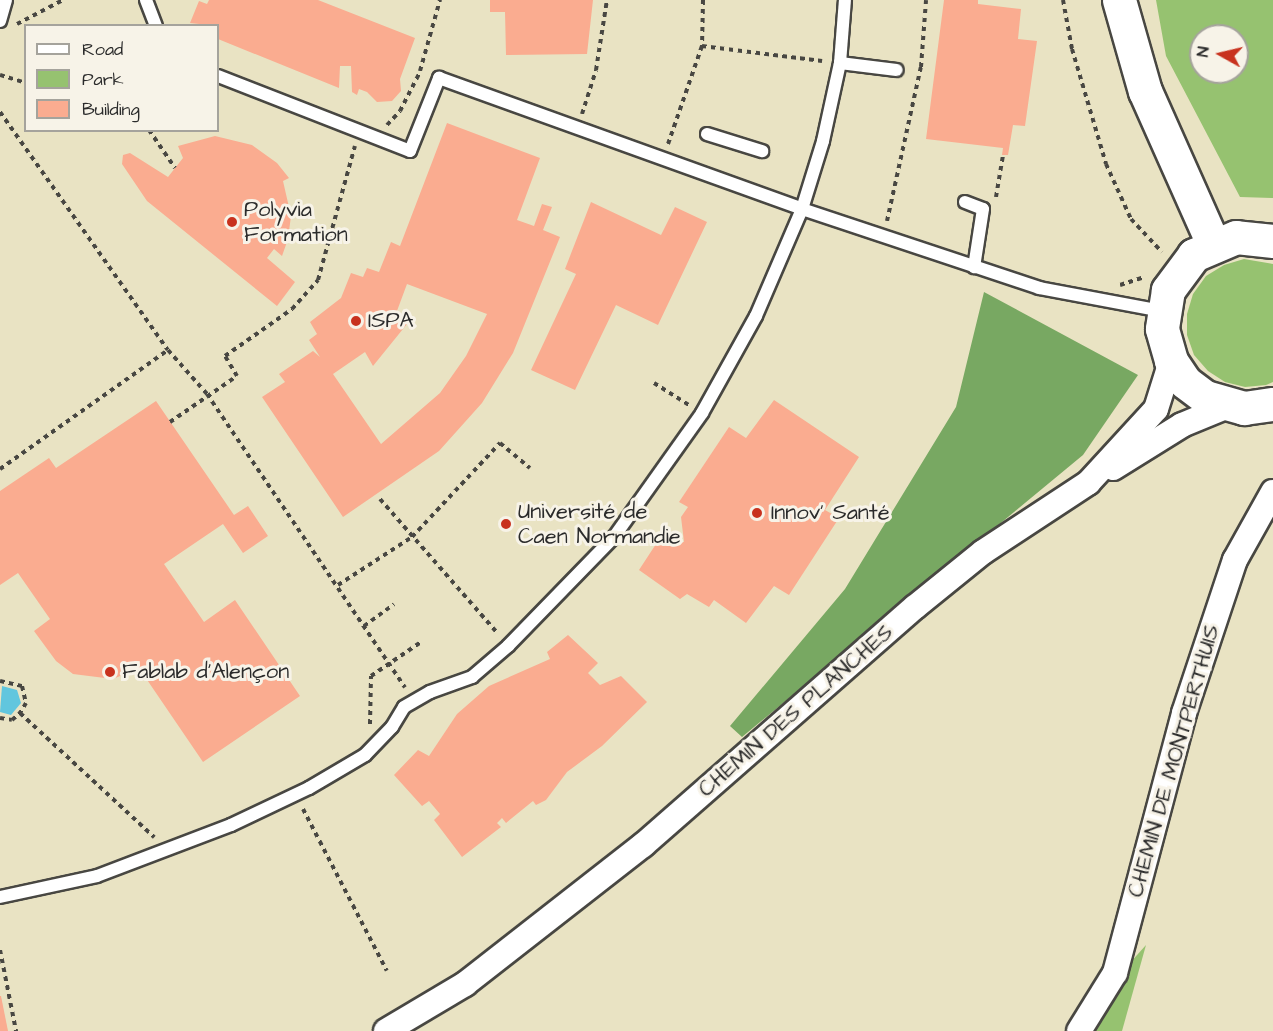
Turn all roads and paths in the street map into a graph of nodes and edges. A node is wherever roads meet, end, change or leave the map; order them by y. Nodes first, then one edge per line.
1 (6, 0) edge
2 (63, 0) edge
3 (146, 0) edge
4 (440, 0) edge
5 (607, 0) edge
6 (703, 0) edge
7 (845, 0) edge
8 (926, 0) edge
9 (1063, 0) edge
10 (1119, 0) edge
11 (5, 24) edge
12 (155, 24) edge
13 (702, 46) junction
14 (840, 63) junction
15 (897, 70) dead end
16 (420, 72) junction
17 (0, 75) edge
18 (219, 76) edge
19 (439, 78) junction
20 (24, 82) edge
21 (0, 112) edge
22 (578, 129) junction
23 (150, 132) edge
24 (365, 133) junction
25 (706, 134) dead end
26 (762, 151) dead end
27 (663, 160) junction
28 (175, 168) dead end
29 (965, 202) dead end
30 (802, 209) junction
31 (881, 236) junction
32 (1273, 241) edge
33 (1213, 244) junction
34 (974, 267) junction
35 (1179, 270) junction
36 (1162, 311) junction
37 (168, 350) junction
38 (1171, 362) junction
39 (654, 383) dead end
40 (207, 394) junction
41 (1273, 404) edge
42 (1228, 406) junction
43 (702, 413) junction
44 (170, 422) dead end
45 (530, 468) dead end
46 (0, 469) edge
47 (1088, 483) junction
48 (1273, 492) edge
49 (380, 499) dead end
50 (412, 537) junction
51 (338, 585) junction
52 (394, 604) dead end
53 (364, 626) junction
54 (421, 642) dead end
55 (508, 646) junction
56 (390, 664) junction
57 (0, 681) edge
58 (414, 701) junction
59 (20, 713) junction
60 (0, 718) edge
61 (368, 728) dead end
62 (296, 794) junction
63 (157, 840) dead end
64 (0, 897) edge
65 (0, 950) edge
66 (387, 971) dead end
67 (16, 1031) edge
68 (386, 1031) edge
69 (1079, 1031) edge

1 - 11 lane
2 - 11 path
3 - 12 lane
4 - 16 path
5 - 22 path
6 - 13 path
7 - 14 lane
8 - 31 path
9 - 35 path
10 - 33 main road
13 - 14 path
13 - 27 path
14 - 15 lane
14 - 30 lane
16 - 19 path
16 - 24 path
17 - 20 path
18 - 24 lane
19 - 22 lane
19 - 24 lane
21 - 37 path
22 - 27 lane
23 - 28 path
24 - 40 path
25 - 26 lane
27 - 30 lane
29 - 34 lane
30 - 31 lane
30 - 43 lane
31 - 34 lane
32 - 33 main road
33 - 35 main road
34 - 36 lane
35 - 36 main road
36 - 38 main road
37 - 40 path
37 - 46 path
38 - 42 main road
38 - 47 street, CHEMIN DES PLANCHES
39 - 43 path
40 - 44 path
40 - 51 path
41 - 42 main road
42 - 47 street
43 - 55 lane
45 - 50 path
47 - 68 street, CHEMIN DES PLANCHES
48 - 69 street, CHEMIN DE MONTPERTHUIS
49 - 50 path
50 - 51 path
50 - 55 path
51 - 53 path
52 - 53 path
53 - 56 path
54 - 56 path
55 - 58 lane
56 - 58 path
56 - 61 path
57 - 59 path
58 - 62 lane
59 - 60 path
59 - 63 path
62 - 64 lane
62 - 66 path
65 - 67 path

